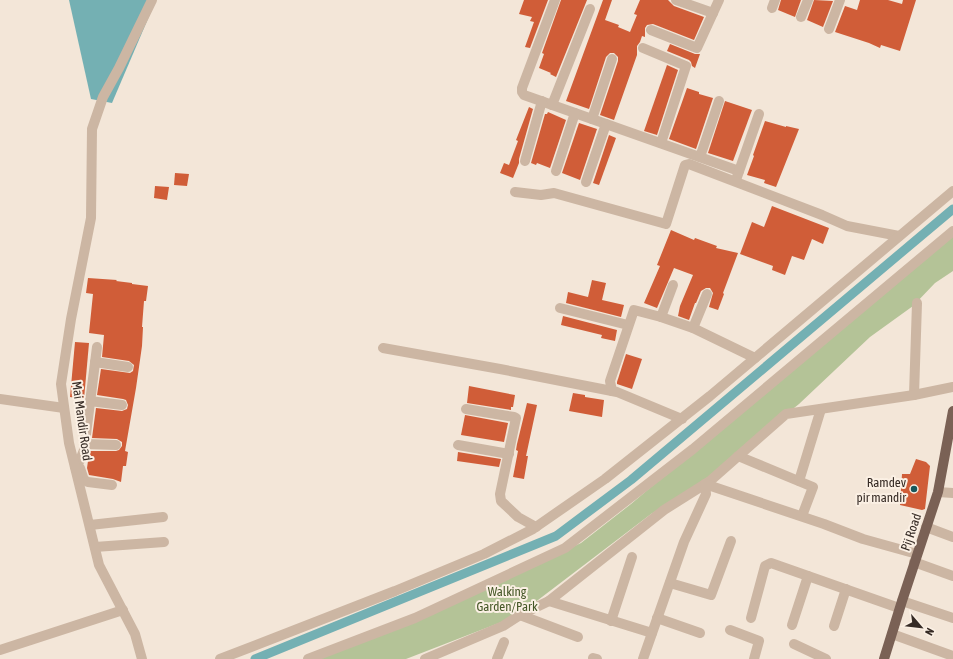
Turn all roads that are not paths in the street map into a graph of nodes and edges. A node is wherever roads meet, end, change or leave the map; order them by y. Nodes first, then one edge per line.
1 (152, 0) edge
2 (555, 0) edge
3 (676, 0) edge
4 (719, 0) edge
5 (808, 0) edge
6 (840, 0) edge
7 (590, 9) dead end
8 (713, 13) junction
9 (801, 18) dead end
10 (828, 29) dead end
11 (651, 30) dead end
12 (643, 48) dead end
13 (612, 60) dead end
14 (542, 101) junction
15 (719, 101) dead end
16 (552, 105) junction
17 (575, 113) junction
18 (759, 114) dead end
19 (592, 119) junction
20 (606, 124) junction
21 (661, 143) junction
22 (700, 157) junction
23 (525, 161) dead end
24 (556, 171) dead end
25 (739, 171) junction
26 (586, 182) dead end
27 (736, 182) junction
28 (514, 192) dead end
29 (951, 196) edge
30 (953, 231) edge
31 (899, 236) junction
32 (673, 285) dead end
33 (707, 294) dead end
34 (917, 303) dead end
35 (560, 308) dead end
36 (661, 317) junction
37 (628, 325) junction
38 (693, 328) junction
39 (97, 347) dead end
40 (383, 348) dead end
41 (755, 358) junction
42 (95, 362) junction
43 (128, 367) dead end
44 (953, 387) edge
45 (612, 391) junction
46 (914, 395) junction
47 (0, 399) edge
48 (90, 401) junction
49 (122, 405) dead end
50 (64, 408) junction
51 (466, 409) dead end
52 (821, 409) junction
53 (953, 411) edge
54 (682, 419) junction
55 (951, 429) edge
56 (84, 444) junction
57 (116, 445) dead end
58 (458, 445) dead end
59 (509, 454) junction
60 (738, 456) junction
61 (77, 465) junction
62 (799, 481) junction
63 (705, 484) junction
64 (112, 485) dead end
65 (938, 492) junction
66 (953, 494) edge
67 (802, 516) junction
68 (164, 517) dead end
69 (90, 525) junction
70 (536, 527) junction
71 (926, 527) junction
72 (953, 537) edge
73 (731, 541) dead end
74 (164, 542) dead end
75 (95, 547) junction
76 (632, 556) dead end
77 (916, 558) junction
78 (808, 576) junction
79 (953, 576) edge
80 (670, 583) junction
81 (846, 589) junction
82 (549, 601) junction
83 (900, 604) junction
84 (123, 610) junction
85 (520, 616) junction
86 (657, 618) junction
87 (750, 618) dead end
88 (953, 618) edge
89 (611, 621) junction
90 (792, 625) dead end
91 (834, 626) dead end
92 (730, 630) dead end
93 (700, 632) dead end
94 (652, 633) junction
95 (892, 634) junction
96 (578, 637) dead end
97 (504, 642) dead end
98 (794, 644) dead end
99 (0, 650) edge
100 (953, 656) edge
101 (142, 659) edge
102 (220, 659) edge
103 (308, 659) edge
104 (425, 659) edge
105 (497, 659) edge
106 (643, 659) edge
107 (754, 659) edge
108 (826, 659) edge
109 (884, 659) edge

1 - 50 street, Mai Mandir Road
2 - 14 street
3 - 8 street
4 - 8 street
5 - 9 street
6 - 10 street
7 - 16 street
8 - 11 street
12 - 21 street
13 - 19 street
14 - 16 street
14 - 23 street
15 - 22 street
16 - 17 street
17 - 19 street
17 - 24 street
18 - 25 street
19 - 20 street
20 - 21 street
20 - 26 street
21 - 22 street
22 - 25 street
25 - 27 street
27 - 28 street
27 - 31 street
29 - 31 street
30 - 103 street
31 - 41 street
32 - 36 street
33 - 38 street
34 - 46 street
35 - 37 street
36 - 37 street
36 - 38 street
37 - 45 street
38 - 41 street
39 - 42 street
40 - 45 street
41 - 54 street
42 - 43 street
42 - 48 street
44 - 46 street
45 - 54 street
46 - 52 street
47 - 50 street
48 - 49 street
48 - 56 street
50 - 61 street, Mai Mandir Road
51 - 59 street
52 - 60 street
52 - 62 street
53 - 55 main road, Pij Road
54 - 70 street
55 - 65 main road, Pij Road
56 - 57 street
56 - 61 street
58 - 59 street
59 - 70 street
60 - 62 street
60 - 63 street
61 - 64 street
61 - 69 street, Mai Mandir Road
62 - 67 street
63 - 67 street
63 - 80 street
63 - 82 street
65 - 66 street
65 - 71 main road, Pij Road
67 - 77 street
68 - 69 street
69 - 75 street, Mai Mandir Road
70 - 102 street
71 - 72 street
71 - 77 main road, Pij Road
73 - 80 street
74 - 75 street
75 - 84 street, Mai Mandir Road
76 - 89 street
77 - 79 street
77 - 83 main road, Pij Road
78 - 81 street
78 - 87 street
78 - 90 street
80 - 86 street
81 - 83 street
81 - 91 street
82 - 85 street
82 - 89 street
83 - 88 street
83 - 95 main road, Pij Road
84 - 99 street
84 - 101 street, Mai Mandir Road
85 - 96 street
85 - 104 street
86 - 93 street
86 - 94 street
89 - 94 street
92 - 107 street
94 - 106 street
95 - 100 street
95 - 109 main road, Pij Road
97 - 105 street
98 - 108 street

